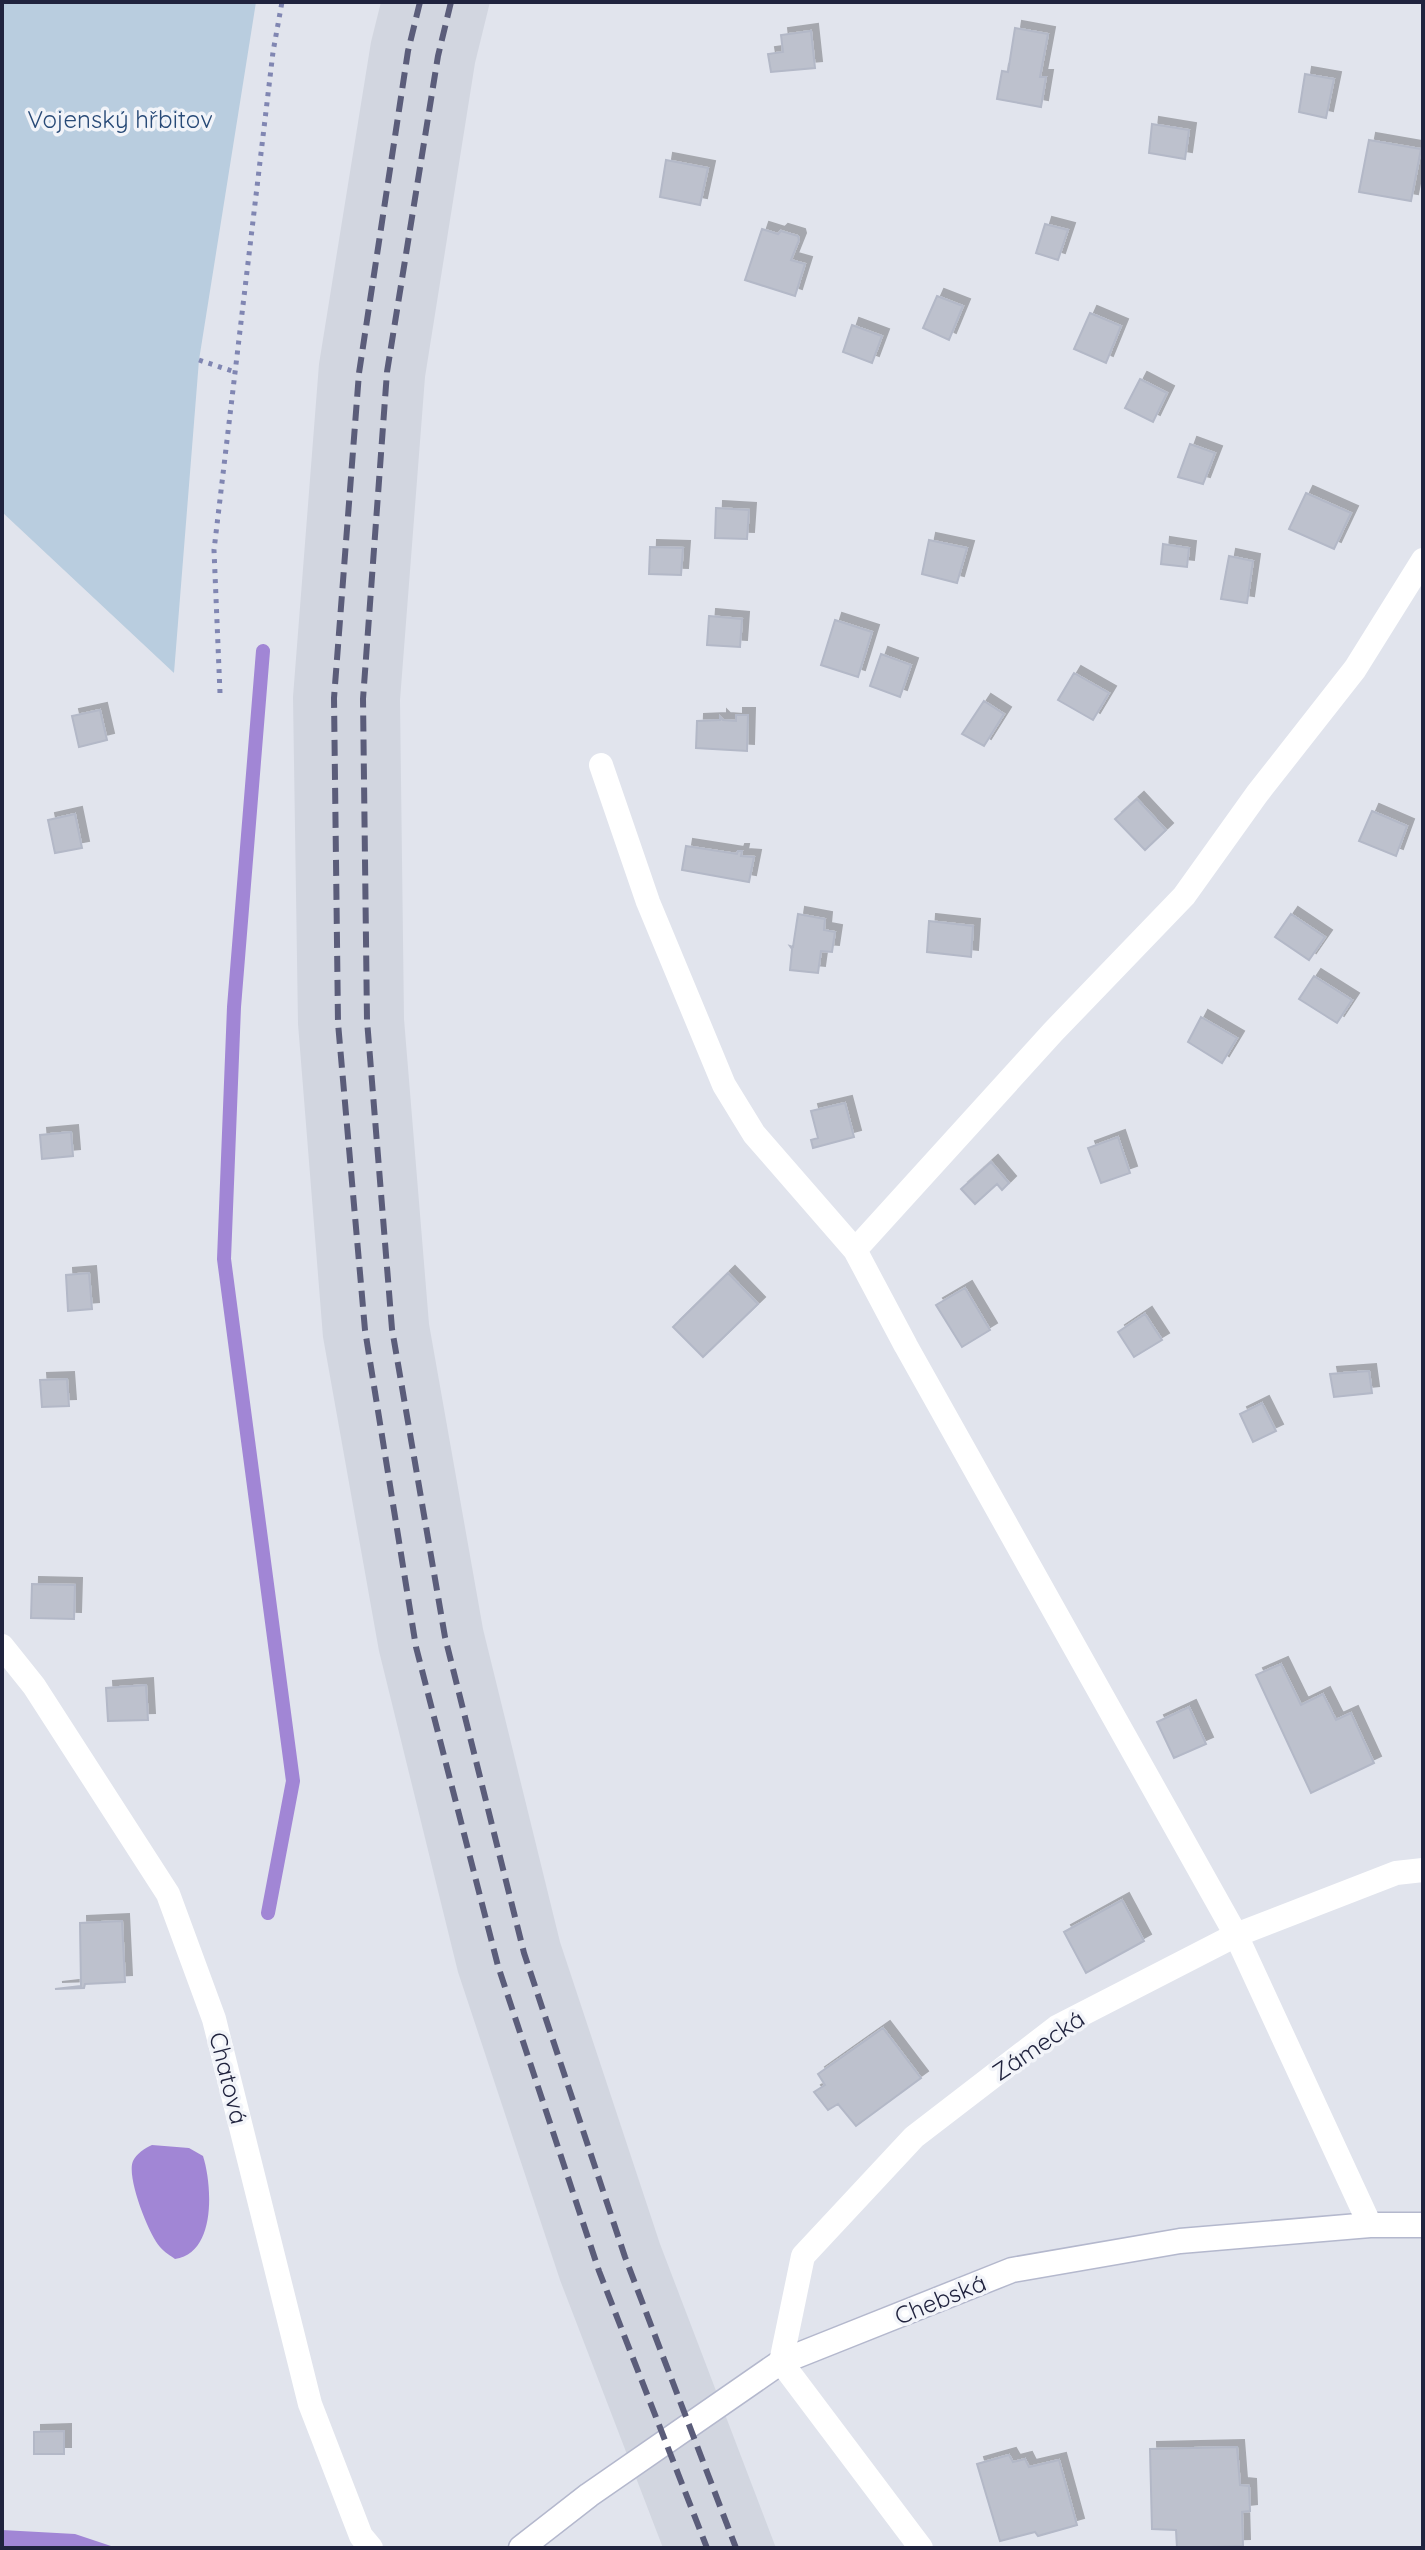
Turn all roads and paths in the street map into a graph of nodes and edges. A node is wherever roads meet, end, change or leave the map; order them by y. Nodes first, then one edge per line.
1 (282, 2) edge
2 (199, 360) dead end
3 (235, 372) junction
4 (1423, 560) edge
5 (220, 693) dead end
6 (601, 765) dead end
7 (855, 1250) junction
8 (2, 1646) edge
9 (1423, 1870) edge
10 (1236, 1935) junction
11 (1370, 2225) junction
12 (1423, 2225) edge
13 (781, 2362) junction
14 (371, 2548) edge
15 (521, 2548) edge
16 (921, 2548) edge

1 - 3 path
2 - 3 path
3 - 5 path
4 - 7 street
6 - 7 street
7 - 10 street
8 - 14 street, Chatová
9 - 10 street, Zámecká
10 - 11 street
10 - 13 street, Zámecká
11 - 12 street, Chebská
11 - 13 street, Chebská
13 - 15 street, Chebská
13 - 16 street

